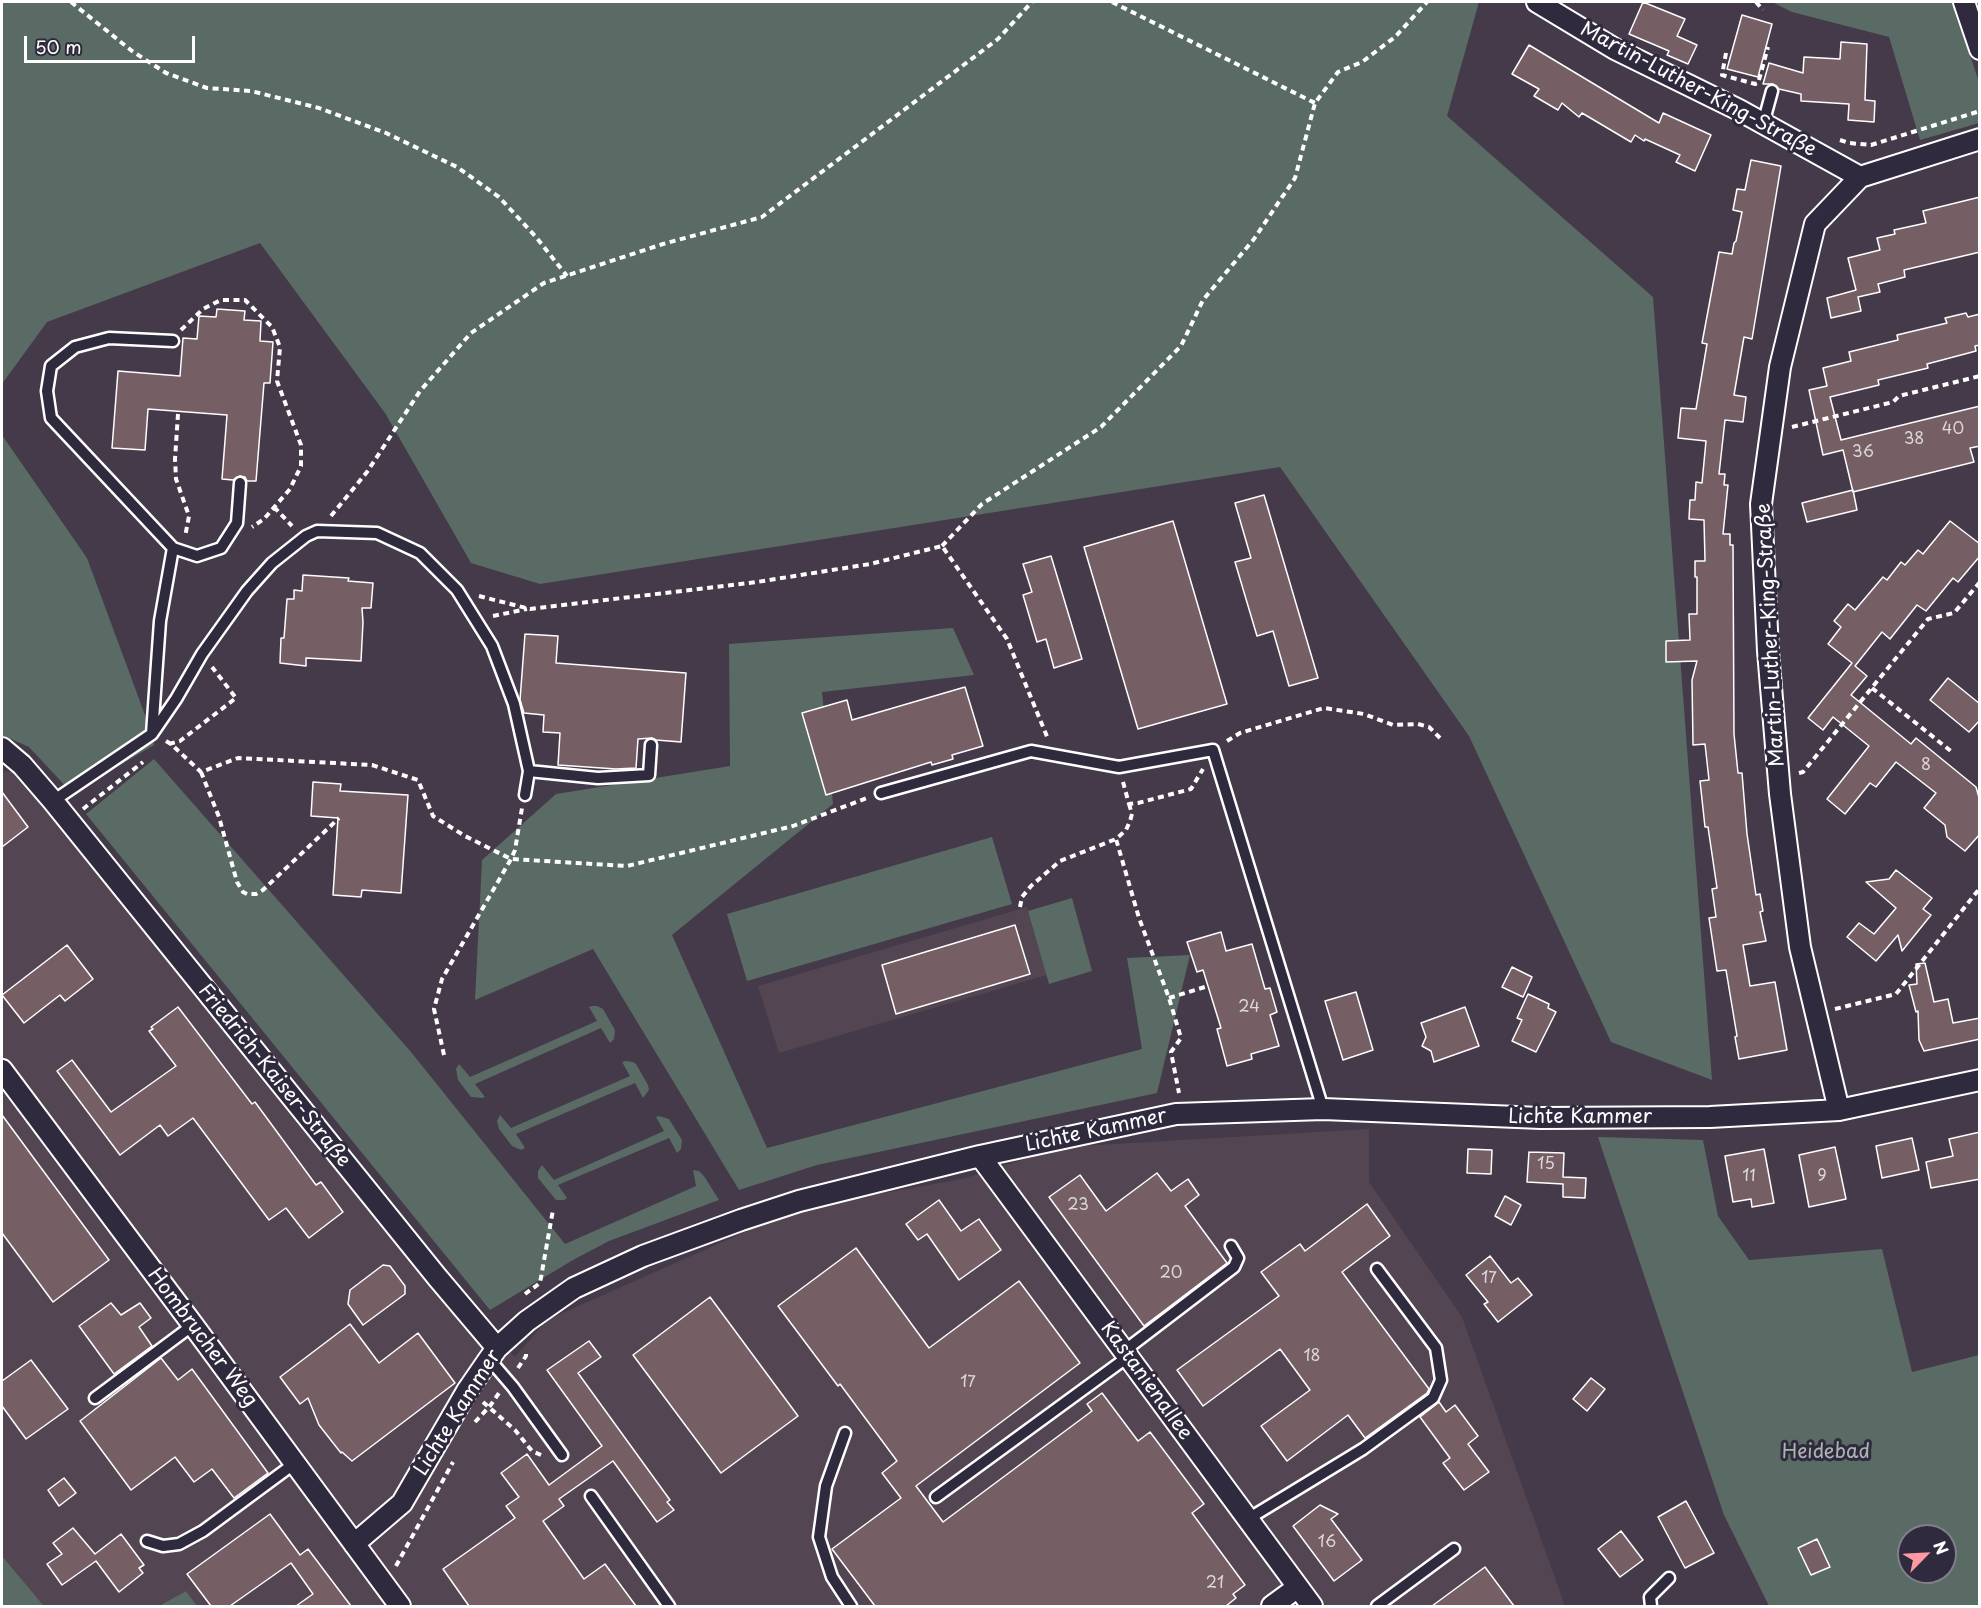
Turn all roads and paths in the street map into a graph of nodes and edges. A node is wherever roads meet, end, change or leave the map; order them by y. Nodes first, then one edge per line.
1 (71, 2) edge
2 (1032, 2) edge
3 (1112, 2) edge
4 (1427, 2) edge
5 (1537, 2) edge
6 (1756, 2) edge
7 (1964, 2) edge
8 (1763, 10) dead end
9 (1768, 47) dead end
10 (1980, 50) edge
11 (1726, 53) dead end
12 (1758, 83) junction
13 (1771, 94) joint
14 (1315, 103) junction
15 (1980, 111) edge
16 (1763, 124) junction
17 (1980, 139) edge
18 (1838, 140) dead end
19 (1860, 177) junction
20 (567, 276) junction
21 (173, 341) joint
22 (1980, 376) edge
23 (178, 414) dead end
24 (1771, 432) junction
25 (240, 483) dead end
26 (274, 507) junction
27 (316, 531) junction
28 (303, 538) junction
29 (942, 546) junction
30 (173, 548) junction
31 (221, 548) junction
32 (1980, 582) edge
33 (457, 590) junction
34 (530, 609) junction
35 (475, 619) junction
36 (1872, 688) junction
37 (152, 734) junction
38 (1440, 738) dead end
39 (651, 745) dead end
40 (2, 748) edge
41 (1213, 750) junction
42 (1952, 752) dead end
43 (1055, 756) junction
44 (1119, 767) junction
45 (529, 771) junction
46 (201, 772) junction
47 (1779, 777) junction
48 (881, 793) joint
49 (525, 795) joint
50 (53, 801) junction
51 (1129, 804) junction
52 (339, 818) dead end
53 (1116, 839) junction
54 (511, 859) junction
55 (1980, 888) edge
56 (1020, 907) dead end
57 (1208, 986) dead end
58 (1169, 998) junction
59 (1817, 1013) junction
60 (444, 1055) dead end
61 (2, 1070) edge
62 (1980, 1080) edge
63 (1323, 1109) junction
64 (1839, 1110) junction
65 (1183, 1114) junction
66 (980, 1156) junction
67 (553, 1210) dead end
68 (1231, 1246) dead end
69 (1377, 1269) dead end
70 (522, 1297) dead end
71 (193, 1325) junction
72 (526, 1347) dead end
73 (1126, 1353) junction
74 (493, 1354) junction
75 (508, 1381) junction
76 (467, 1391) junction
77 (95, 1398) dead end
78 (490, 1406) junction
79 (474, 1423) dead end
80 (845, 1433) dead end
81 (458, 1453) dead end
82 (562, 1455) joint
83 (295, 1463) junction
84 (591, 1496) dead end
85 (936, 1497) dead end
86 (1248, 1519) junction
87 (147, 1541) dead end
88 (354, 1544) junction
89 (1454, 1549) dead end
90 (1669, 1578) dead end
91 (384, 1585) junction
92 (1298, 1587) junction
93 (400, 1606) edge
94 (669, 1606) edge
95 (850, 1606) edge
96 (1272, 1606) edge
97 (1312, 1606) edge
98 (1377, 1606) edge
99 (1650, 1606) edge

1 - 20 path
2 - 20 path
3 - 14 path
4 - 14 path
5 - 16 street, Martin-Luther-King-Straße
6 - 8 path
7 - 10 street
9 - 12 path
11 - 12 path
12 - 13 path
13 - 16 lane
14 - 29 path
15 - 18 path
16 - 19 street, Martin-Luther-King-Straße
17 - 19 street, Martin-Luther-King-Straße
19 - 24 street, Martin-Luther-King-Straße
20 - 27 path
21 - 26 path
21 - 30 lane
22 - 24 path
23 - 30 path
24 - 47 street, Martin-Luther-King-Straße
25 - 31 lane
26 - 28 path
26 - 31 path
27 - 28 lane
27 - 33 lane
28 - 37 lane
29 - 34 path
29 - 43 path
30 - 31 lane
30 - 37 lane
32 - 36 path
33 - 34 path
33 - 35 lane
34 - 35 path
35 - 45 lane
36 - 42 path
36 - 47 path
37 - 46 path
37 - 50 lane
38 - 41 path
39 - 45 lane
40 - 50 street, Friedrich-Kaiser-Straße
41 - 44 lane
41 - 51 path
41 - 63 lane
43 - 44 lane
43 - 48 lane
44 - 51 path
45 - 49 lane
46 - 52 path
46 - 54 path
47 - 59 street, Martin-Luther-King-Straße
48 - 54 path
49 - 54 path
50 - 74 street, Friedrich-Kaiser-Straße
51 - 53 path
53 - 56 path
53 - 58 path
54 - 60 path
55 - 59 path
57 - 58 path
58 - 65 path
59 - 64 street, Martin-Luther-King-Straße
61 - 71 street, Hombrucher Weg
62 - 64 street, Lichte Kammer
63 - 64 street, Lichte Kammer
63 - 65 street, Lichte Kammer
65 - 66 street, Lichte Kammer
66 - 73 street, Kastanienallee
66 - 74 street, Lichte Kammer
67 - 70 path
68 - 73 lane
69 - 86 lane
71 - 77 lane
71 - 83 street, Hombrucher Weg
72 - 75 path
73 - 85 lane
73 - 86 street, Kastanienallee
74 - 75 lane
74 - 76 street, Lichte Kammer
75 - 78 path
75 - 82 lane
76 - 78 path
76 - 88 street, Lichte Kammer
78 - 79 path
78 - 82 path
80 - 95 lane
81 - 91 path
83 - 87 lane
83 - 88 street, Hombrucher Weg
84 - 94 lane
86 - 92 street, Kastanienallee
88 - 91 street, Hombrucher Weg
89 - 98 lane
90 - 99 lane
91 - 93 street, Hombrucher Weg
92 - 96 street
92 - 97 street, Kastanienallee

